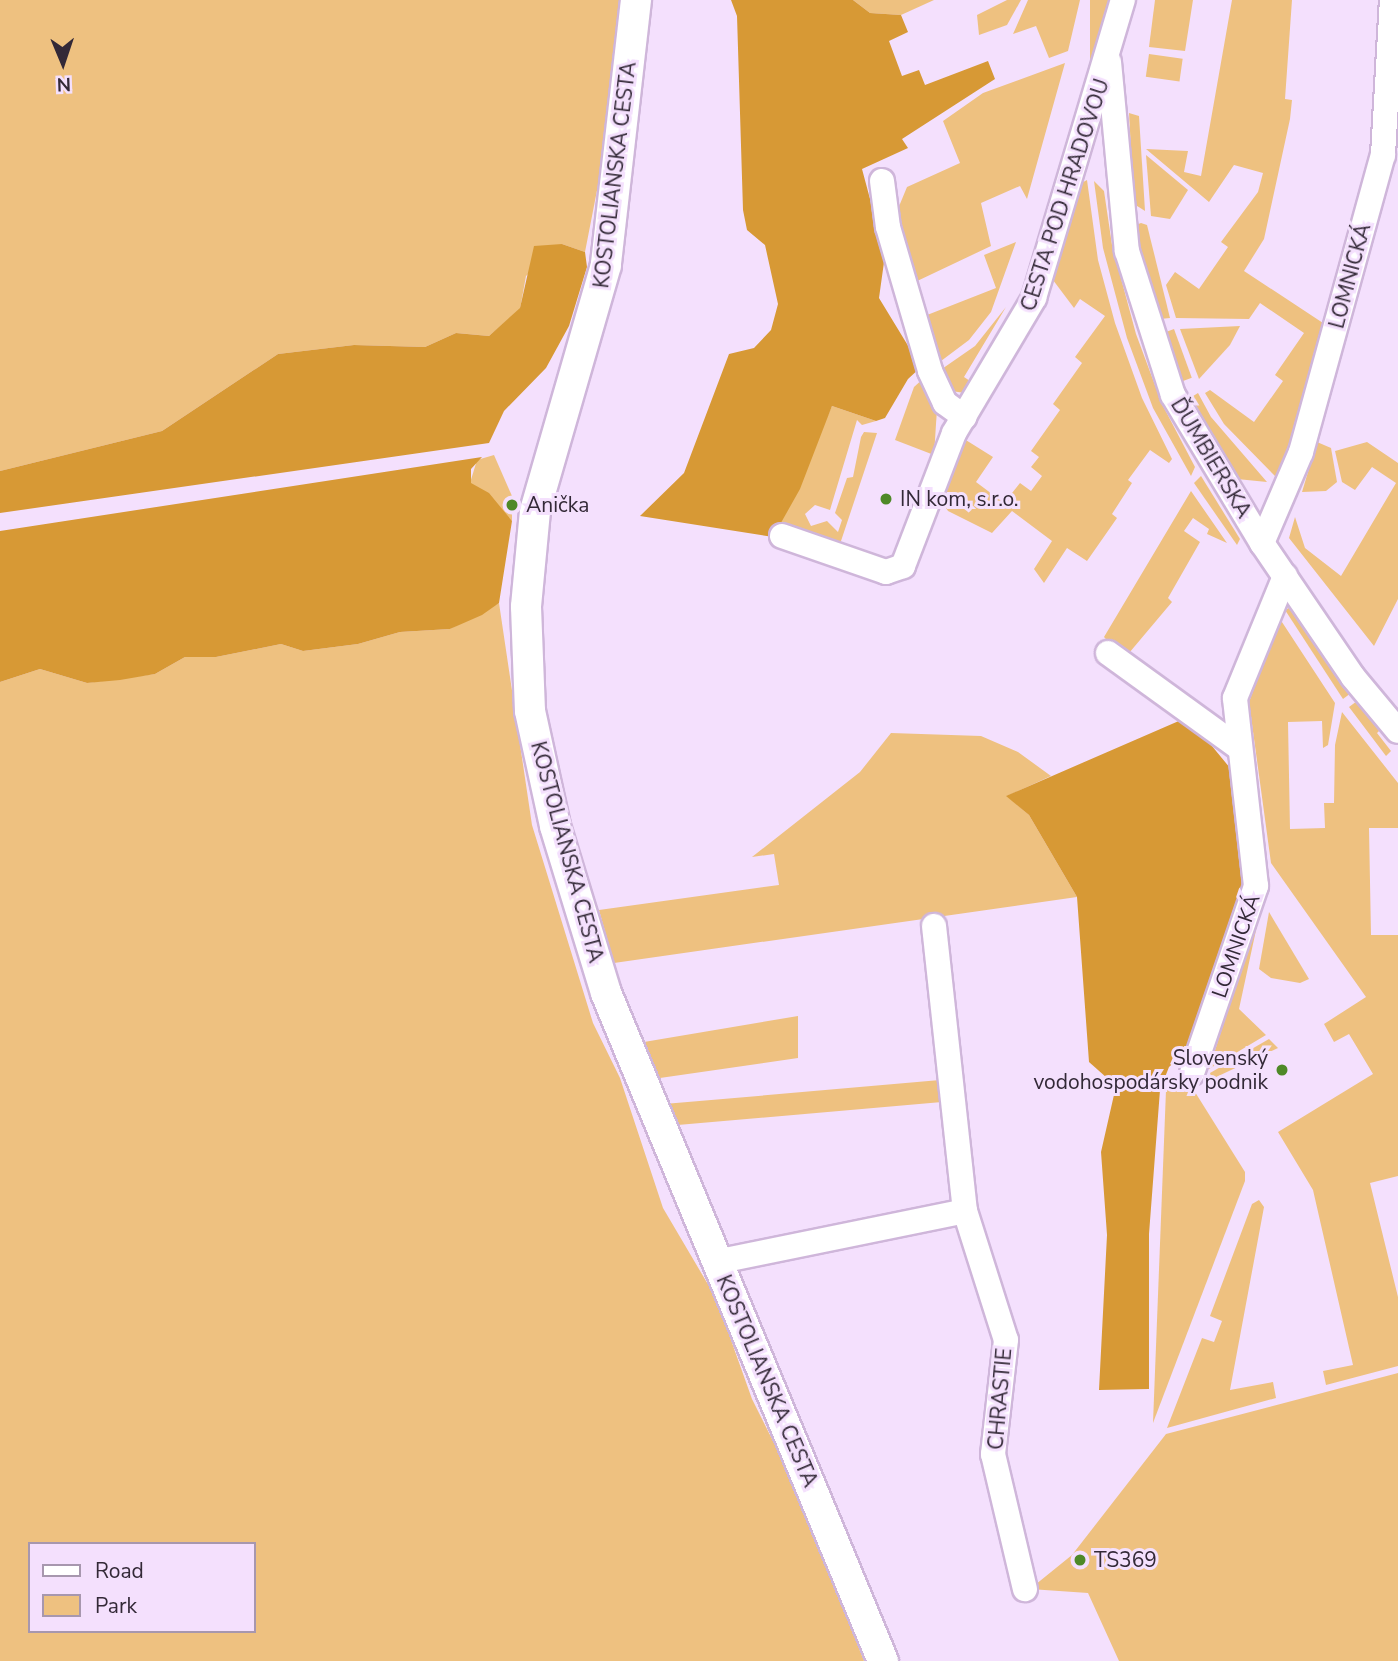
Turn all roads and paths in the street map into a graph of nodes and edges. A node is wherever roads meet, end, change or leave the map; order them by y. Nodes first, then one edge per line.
1 (636, 0) edge
2 (1123, 0) edge
3 (1392, 0) edge
4 (1109, 62) junction
5 (882, 181) dead end
6 (964, 417) junction
7 (782, 536) dead end
8 (1262, 543) junction
9 (1285, 576) junction
10 (1108, 653) dead end
11 (1398, 731) edge
12 (1238, 747) junction
13 (934, 926) dead end
14 (1192, 1073) dead end
15 (965, 1211) junction
16 (715, 1262) junction
17 (1025, 1589) dead end
18 (883, 1661) edge

1 - 16 street, KOSTOLIANSKA CESTA
2 - 4 street, CESTA POD HRADOVOU
3 - 8 street, LOMNICKÁ
4 - 6 street, CESTA POD HRADOVOU
4 - 8 street, ĎUMBIERSKA
5 - 6 street
6 - 7 street, CESTA POD HRADOVOU
8 - 9 street, ĎUMBIERSKA
9 - 11 street, ĎUMBIERSKA
9 - 12 street, LOMNICKÁ
10 - 12 street
12 - 14 street, LOMNICKÁ
13 - 15 street, CHRASTIE
15 - 16 street
15 - 17 street, CHRASTIE
16 - 18 street, KOSTOLIANSKA CESTA

